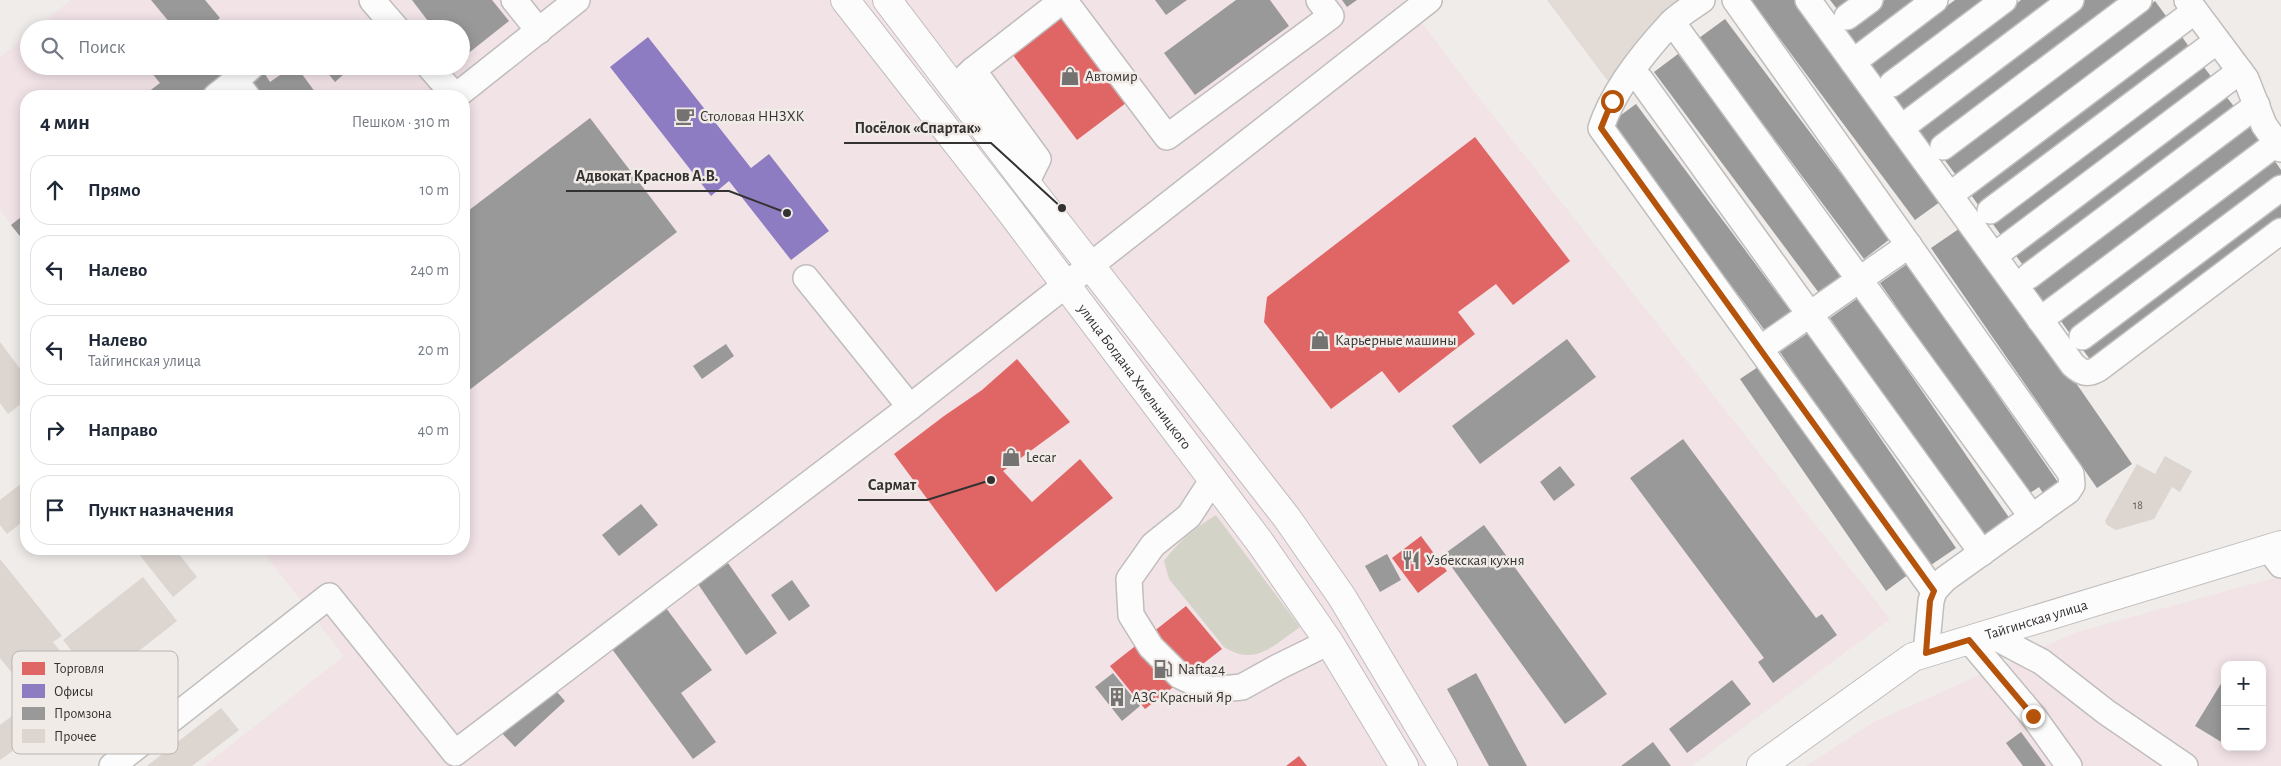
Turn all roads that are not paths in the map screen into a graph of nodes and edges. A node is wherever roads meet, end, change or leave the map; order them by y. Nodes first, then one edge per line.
1 (372, 0) edge
2 (514, 0) edge
3 (577, 0) edge
4 (845, 0) edge
5 (887, 0) edge
6 (1064, 0) edge
7 (1319, 0) edge
8 (1429, 0) edge
9 (1702, 0) edge
10 (1734, 0) edge
11 (1808, 0) edge
12 (1870, 0) edge
13 (1935, 0) edge
14 (2004, 0) edge
15 (2071, 0) edge
16 (2139, 0) edge
17 (2191, 5) edge
18 (1847, 17) dead end
19 (389, 20) edge
20 (1672, 22) junction
21 (539, 31) junction
22 (2217, 41) junction
23 (1853, 62) junction
24 (2240, 71) junction
25 (437, 75) edge
26 (963, 79) junction
27 (1640, 79) dead end
28 (1892, 84) dead end
29 (450, 90) edge
30 (463, 90) edge
31 (2257, 105) junction
32 (1901, 128) junction
33 (2279, 146) edge
34 (1943, 147) dead end
35 (2281, 188) edge
36 (1950, 195) junction
37 (1990, 212) dead end
38 (2281, 231) edge
39 (1909, 245) junction
40 (1994, 256) junction
41 (1090, 264) junction
42 (2029, 276) dead end
43 (806, 278) dead end
44 (1860, 280) junction
45 (1064, 284) junction
46 (1810, 314) junction
47 (2040, 320) junction
48 (2082, 337) dead end
49 (1760, 349) junction
50 (910, 407) junction
51 (1213, 478) junction
52 (2032, 517) junction
53 (1287, 518) junction
54 (1259, 541) junction
55 (1982, 553) junction
56 (2277, 553) edge
57 (1934, 591) junction
58 (1979, 637) junction
59 (1328, 642) junction
60 (1926, 653) junction
61 (178, 714) edge
62 (127, 754) edge
63 (112, 766) edge
64 (1404, 766) edge
65 (1443, 766) edge
66 (1761, 766) edge
67 (2069, 766) edge
68 (2186, 766) edge

1 - 19 lane
2 - 21 lane
3 - 21 lane
4 - 45 main road, улица Богдана Хмельницкого
5 - 26 main road
6 - 7 lane
6 - 26 lane
8 - 41 lane
9 - 20 lane
10 - 39 lane
11 - 23 lane
12 - 18 lane
13 - 23 lane
14 - 28 lane
15 - 32 lane
16 - 34 lane
17 - 22 lane
17 - 36 lane
20 - 44 lane
20 - 49 lane
21 - 30 lane
22 - 24 lane
22 - 37 lane
23 - 32 lane
24 - 31 lane
24 - 40 lane
25 - 29 lane
26 - 41 main road
27 - 46 lane
31 - 33 lane
31 - 42 lane
32 - 36 lane
33 - 47 lane
35 - 48 lane
36 - 40 lane
38 - 47 lane
39 - 44 lane
39 - 52 lane
40 - 47 lane
41 - 45 lane
41 - 53 main road
43 - 50 lane
44 - 46 lane
44 - 52 lane
45 - 50 lane
45 - 51 main road, улица Богдана Хмельницкого
46 - 49 lane
46 - 55 lane
49 - 57 lane
50 - 61 lane
51 - 54 main road, улица Богдана Хмельницкого
51 - 59 lane
52 - 55 lane
53 - 54 main road
53 - 65 main road
54 - 59 main road, улица Богдана Хмельницкого
55 - 57 lane
56 - 58 main road, Тайгинская улица
57 - 60 lane
58 - 60 main road, Тайгинская улица
58 - 67 lane
58 - 68 lane
59 - 64 main road, улица Богдана Хмельницкого
60 - 66 main road, Тайгинская улица
62 - 63 lane

